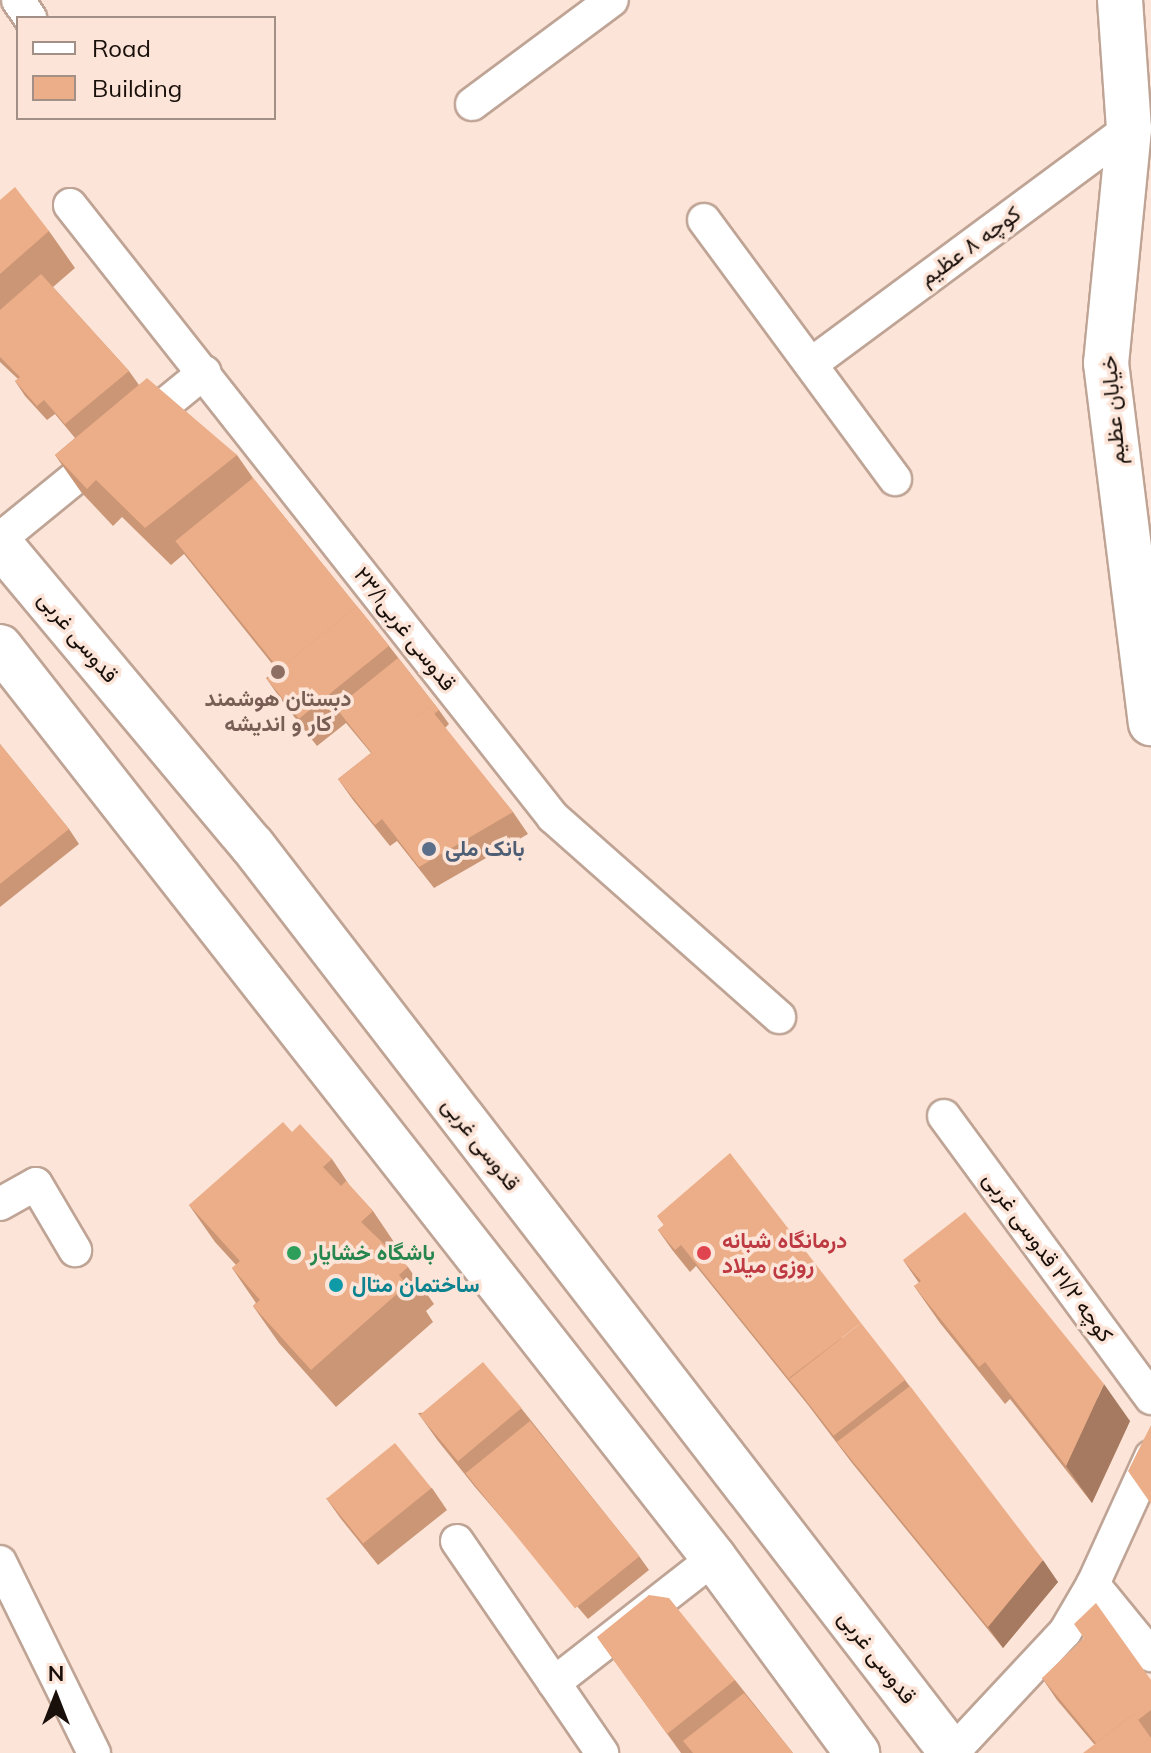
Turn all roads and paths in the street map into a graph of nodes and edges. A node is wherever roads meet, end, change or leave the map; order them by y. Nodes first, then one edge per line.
1 (612, 0) edge
2 (1120, 0) edge
3 (472, 104) dead end
4 (1129, 129) junction
5 (70, 205) dead end
6 (704, 220) dead end
7 (811, 364) junction
8 (205, 372) junction
9 (895, 479) dead end
10 (0, 542) edge
11 (0, 647) edge
12 (1151, 723) edge
13 (779, 1017) dead end
14 (944, 1116) dead end
15 (0, 1204) edge
16 (75, 1250) dead end
17 (1151, 1398) edge
18 (1151, 1457) edge
19 (457, 1541) dead end
20 (714, 1558) junction
21 (0, 1562) edge
22 (1093, 1584) junction
23 (1151, 1655) edge
24 (554, 1683) junction
25 (94, 1753) edge
26 (602, 1753) edge
27 (857, 1753) edge
28 (952, 1753) edge

1 - 3 street
2 - 4 main road, خیابان عظیم
4 - 7 street, کوچه ۸ عظیم
4 - 12 main road, خیابان عظیم
5 - 8 street, قدوسی غربی۲۳/۱
6 - 7 street
7 - 9 street
8 - 10 street
8 - 13 street, قدوسی غربی۲۳/۱
10 - 28 main road, قدوسی غربی
11 - 20 main road
14 - 17 street, کوچه ۲۱/۲ قدوسی غربی
15 - 16 street
18 - 22 street
19 - 24 street
20 - 24 street
20 - 27 main road
21 - 25 street
22 - 23 street
22 - 28 street
24 - 26 street

